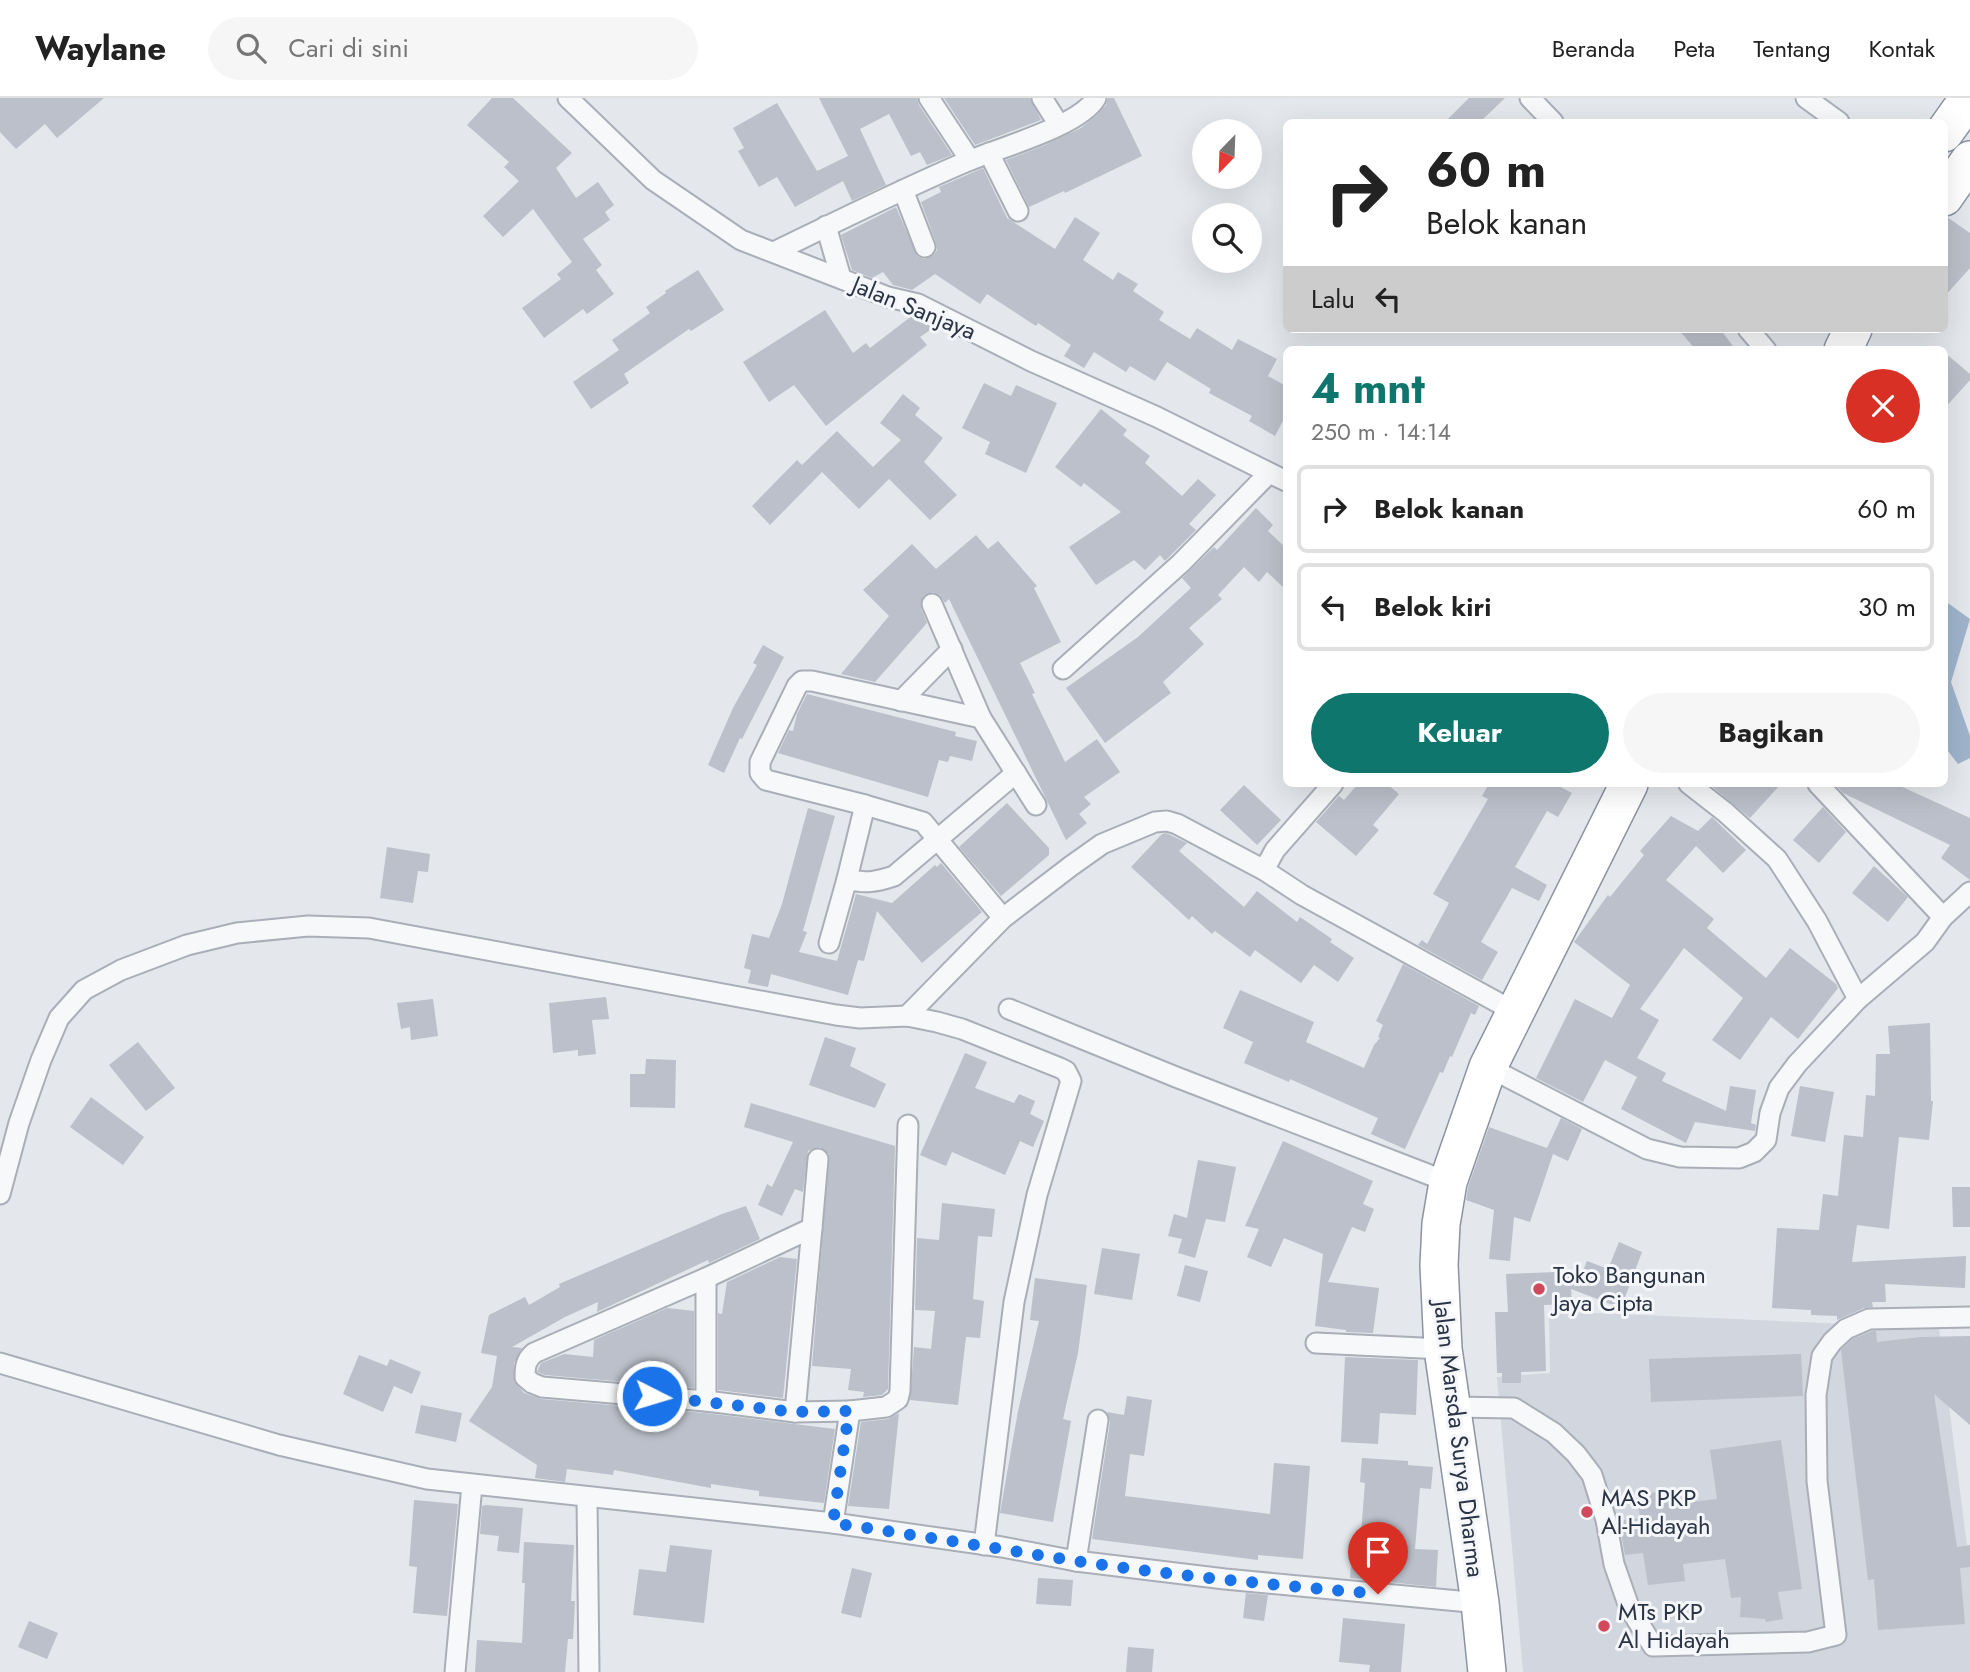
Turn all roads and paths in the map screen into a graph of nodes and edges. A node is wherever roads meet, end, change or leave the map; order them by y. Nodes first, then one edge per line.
1 (568, 98) edge
2 (929, 98) edge
3 (1042, 98) edge
4 (1096, 98) edge
5 (1530, 98) edge
6 (1806, 98) edge
7 (1969, 98) edge
8 (1550, 119) edge
9 (1835, 119) edge
10 (1059, 125) junction
11 (1948, 127) edge
12 (989, 153) junction
13 (970, 160) junction
14 (1970, 160) edge
15 (904, 190) junction
16 (1948, 191) edge
17 (1018, 211) dead end
18 (826, 226) junction
19 (925, 247) dead end
20 (774, 252) junction
21 (841, 278) junction
22 (1278, 477) edge
23 (932, 604) dead end
24 (952, 649) junction
25 (1063, 669) dead end
26 (901, 701) junction
27 (981, 718) junction
28 (1016, 773) junction
29 (1330, 787) edge
30 (1628, 787) edge
31 (1693, 787) edge
32 (1821, 787) edge
33 (865, 805) junction
34 (1036, 805) dead end
35 (938, 840) junction
36 (1264, 870) junction
37 (847, 879) junction
38 (1970, 892) edge
39 (1943, 917) junction
40 (1003, 918) junction
41 (829, 943) dead end
42 (1858, 999) junction
43 (1009, 1009) dead end
44 (1517, 1013) junction
45 (907, 1016) junction
46 (1488, 1068) junction
47 (908, 1125) dead end
48 (818, 1159) dead end
49 (3, 1163) edge
50 (1448, 1182) junction
51 (0, 1194) edge
52 (812, 1228) junction
53 (706, 1278) junction
54 (1970, 1317) edge
55 (1316, 1343) dead end
56 (1443, 1349) junction
57 (0, 1363) edge
58 (706, 1401) junction
59 (1453, 1407) junction
60 (849, 1411) junction
61 (795, 1412) junction
62 (1098, 1420) dead end
63 (472, 1485) junction
64 (587, 1498) junction
65 (833, 1523) junction
66 (984, 1545) junction
67 (1076, 1561) junction
68 (1480, 1603) junction
69 (455, 1672) edge
70 (589, 1672) edge
71 (1487, 1672) edge

1 - 20 street, Jalan Sanjaya
2 - 13 street
3 - 10 street
4 - 10 street
5 - 8 street
6 - 9 street
7 - 11 highway
10 - 12 street
12 - 13 street
12 - 17 street
13 - 15 street
14 - 16 highway
15 - 18 street
15 - 19 street
18 - 20 street
18 - 21 street
20 - 21 street, Jalan Sanjaya
21 - 22 street, Jalan Sanjaya
22 - 25 street
23 - 24 street
24 - 26 street
24 - 27 street
26 - 27 street
26 - 33 street
27 - 28 street
28 - 34 street
28 - 35 street
29 - 36 street
30 - 44 highway, Jalan Marsda Surya Dharma
31 - 42 street
32 - 39 street
33 - 35 street
33 - 37 street
35 - 37 street
35 - 40 street
36 - 40 street
36 - 44 street
37 - 41 street
38 - 39 street
39 - 42 street
40 - 45 street
42 - 46 street
43 - 50 street
44 - 46 highway, Jalan Marsda Surya Dharma
45 - 49 street
45 - 66 street
46 - 50 highway, Jalan Marsda Surya Dharma
47 - 60 street
48 - 52 street
49 - 51 street
50 - 56 highway, Jalan Marsda Surya Dharma
52 - 53 street
52 - 61 street
53 - 58 street
53 - 58 street
54 - 59 street
55 - 56 street
56 - 59 highway, Jalan Marsda Surya Dharma
57 - 63 street
58 - 61 street
59 - 68 highway, Jalan Marsda Surya Dharma
60 - 61 street
60 - 65 street
62 - 67 street
63 - 64 street
63 - 69 street
64 - 65 street
64 - 70 street
65 - 66 street
66 - 67 street
67 - 68 street
68 - 71 highway, Jalan Marsda Surya Dharma

